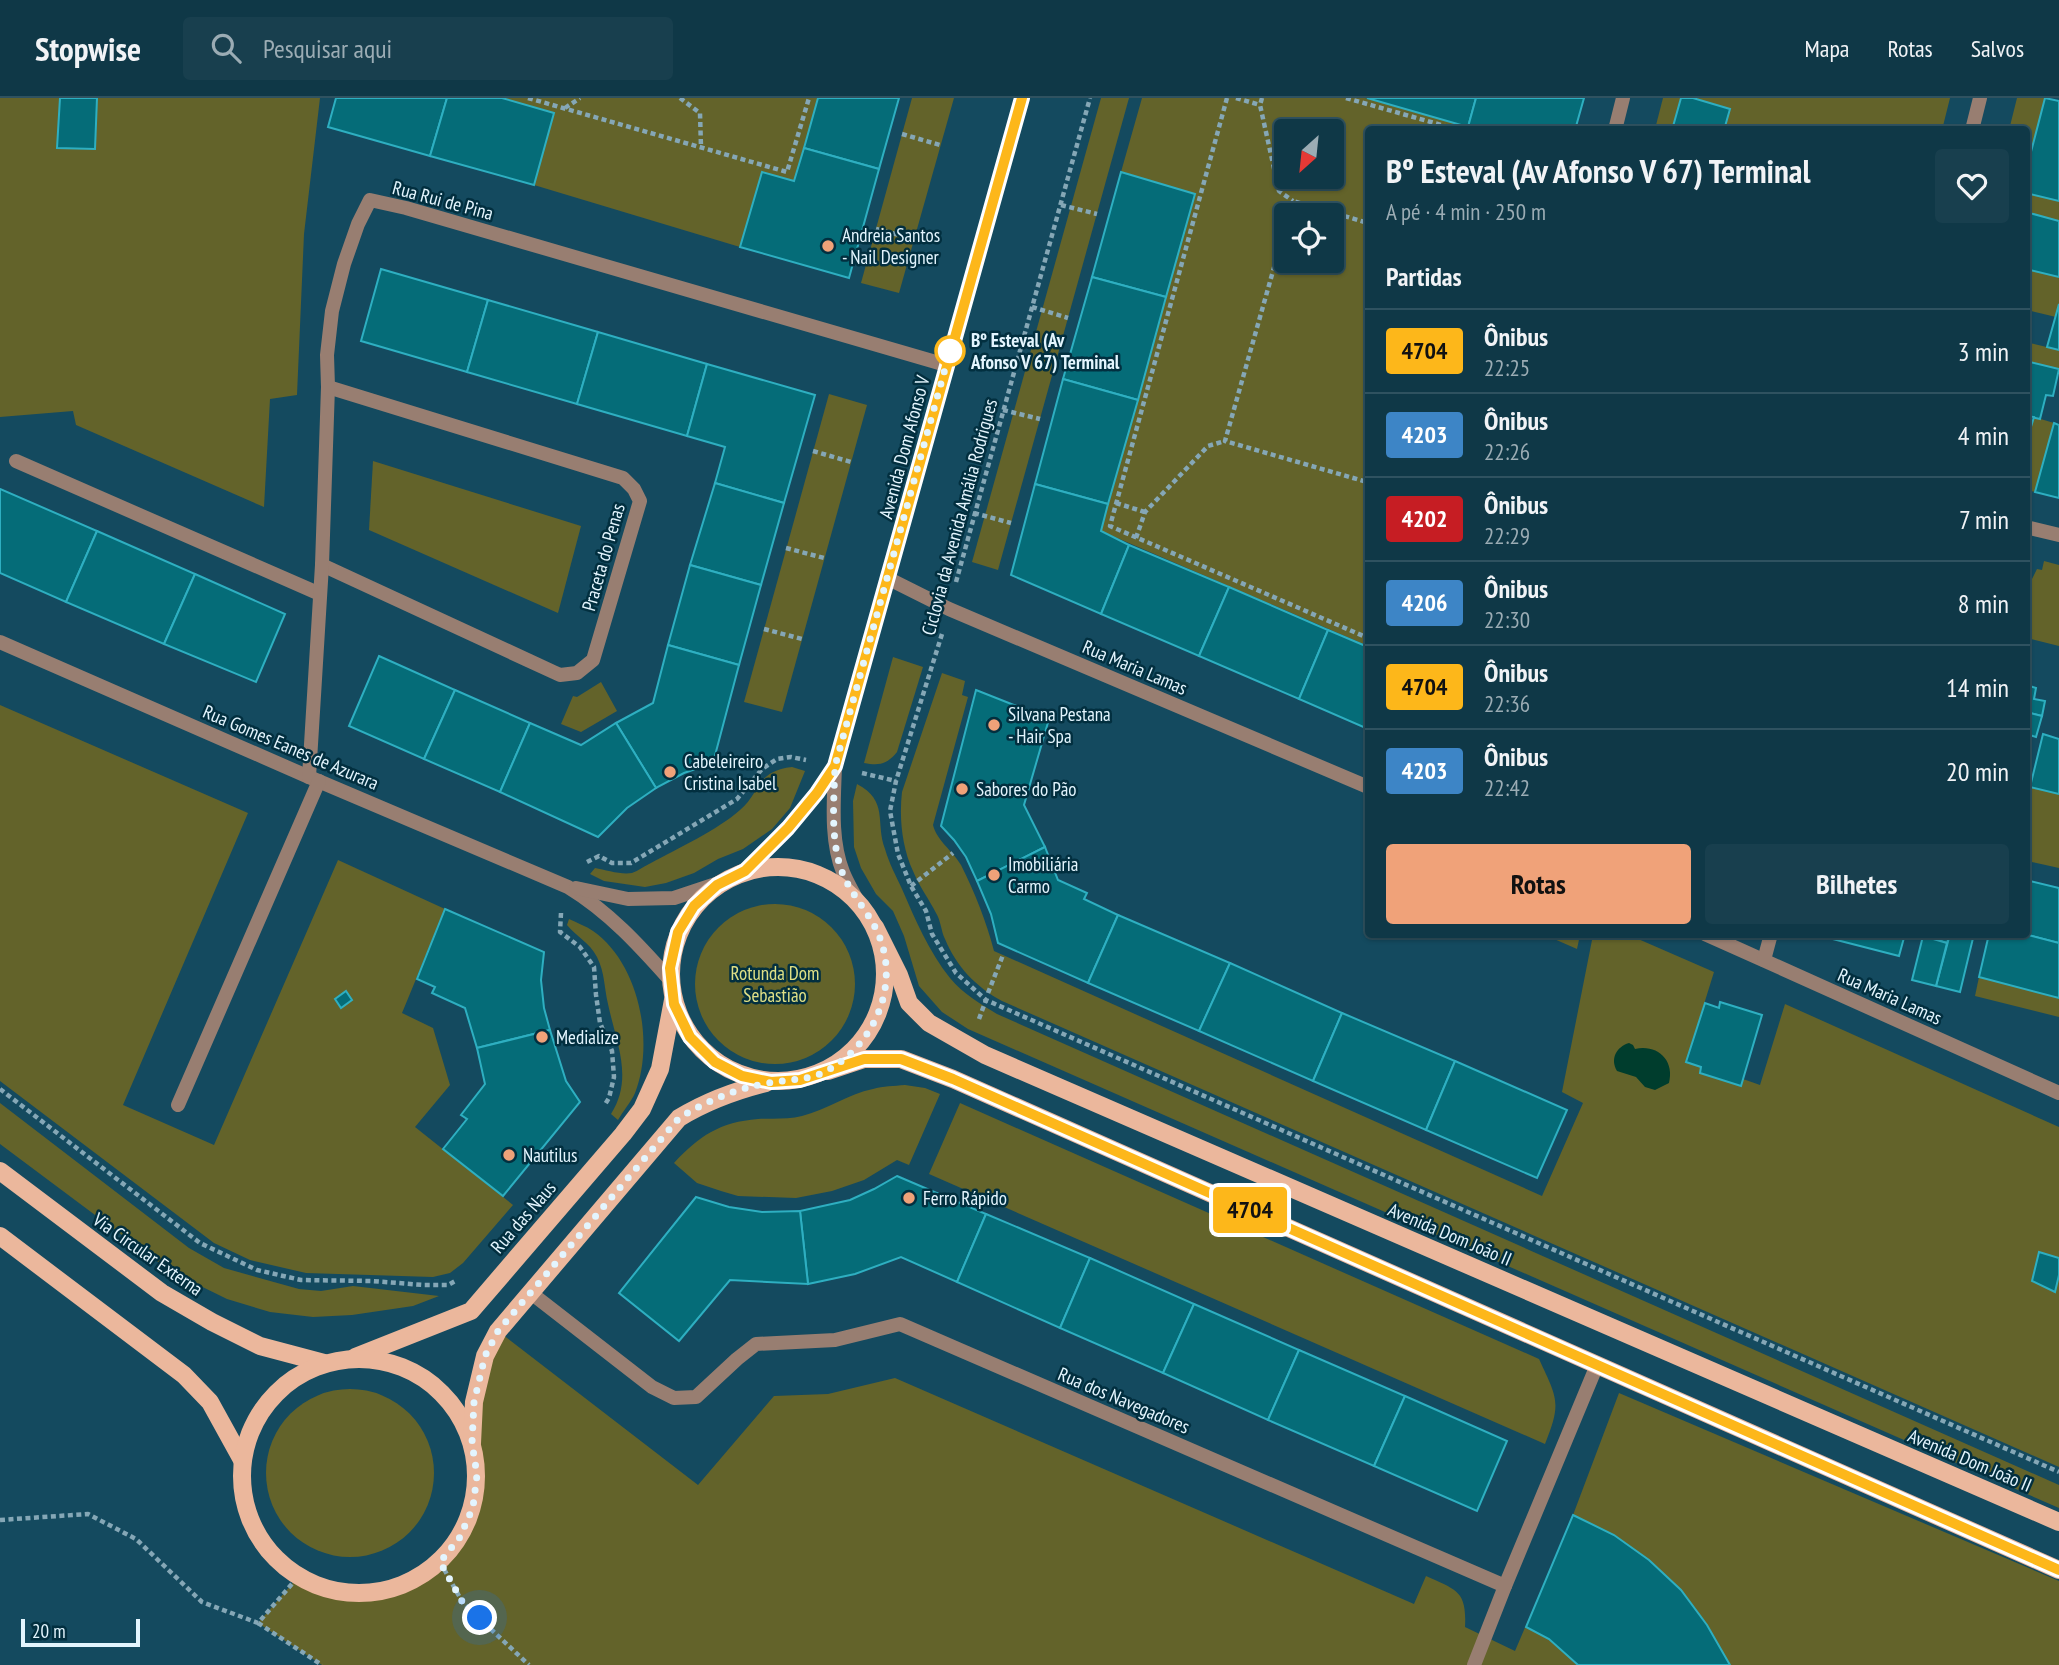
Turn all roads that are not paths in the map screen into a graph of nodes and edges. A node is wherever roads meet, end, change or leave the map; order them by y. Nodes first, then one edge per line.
1 (1022, 98) edge
2 (1623, 98) edge
3 (1980, 98) edge
4 (1616, 126) edge
5 (1973, 126) edge
6 (946, 366) junction
7 (328, 387) junction
8 (16, 461) dead end
9 (2030, 528) edge
10 (2059, 535) edge
11 (322, 565) junction
12 (887, 578) junction
13 (320, 594) junction
14 (0, 642) edge
15 (835, 766) junction
16 (314, 779) junction
17 (1365, 786) edge
18 (745, 871) junction
19 (725, 881) junction
20 (568, 887) junction
21 (858, 902) junction
22 (875, 927) junction
23 (1714, 938) edge
24 (1770, 938) edge
25 (1764, 960) junction
26 (672, 989) junction
27 (828, 1071) junction
28 (771, 1082) junction
29 (2059, 1093) edge
30 (178, 1105) dead end
31 (0, 1171) edge
32 (0, 1236) edge
33 (531, 1293) junction
34 (350, 1358) junction
35 (324, 1363) junction
36 (1597, 1365) junction
37 (472, 1443) junction
38 (242, 1461) junction
39 (2059, 1522) edge
40 (2059, 1570) edge
41 (1505, 1586) junction
42 (1474, 1665) edge

1 - 6 street, Avenida Dom Afonso V
2 - 4 street
3 - 5 street
6 - 7 street, Rua Rui de Pina
6 - 12 street, Avenida Dom Afonso V
7 - 11 street, Rua Rui de Pina
7 - 11 street, Praceta do Penas
8 - 13 street
9 - 10 street
11 - 13 street, Rua Rui de Pina
12 - 15 street, Avenida Dom Afonso V
12 - 17 street, Rua Maria Lamas
13 - 16 street, Rua Rui de Pina
14 - 16 street, Rua Gomes Eanes de Azurara
15 - 18 street, Avenida Dom Afonso V
15 - 21 street, Avenida Dom Afonso V
16 - 20 street, Rua Gomes Eanes de Azurara
16 - 30 street
18 - 19 main road
18 - 21 main road
19 - 20 street, Rua Gomes Eanes de Azurara
19 - 26 main road
20 - 26 street, Rua Gomes Eanes de Azurara
21 - 22 main road
22 - 27 main road
22 - 39 main road, Avenida Dom João II
23 - 25 street, Rua Maria Lamas
24 - 25 street
25 - 29 street, Rua Maria Lamas
26 - 28 main road
26 - 34 main road, Rua das Naus
27 - 28 main road
27 - 36 main road
28 - 33 main road
31 - 35 main road, Via Circular Externa
32 - 38 main road
33 - 37 main road
33 - 41 street, Rua dos Navegadores
34 - 35 main road
34 - 37 main road
35 - 38 main road
36 - 40 main road
36 - 41 street
37 - 38 main road
41 - 42 street

